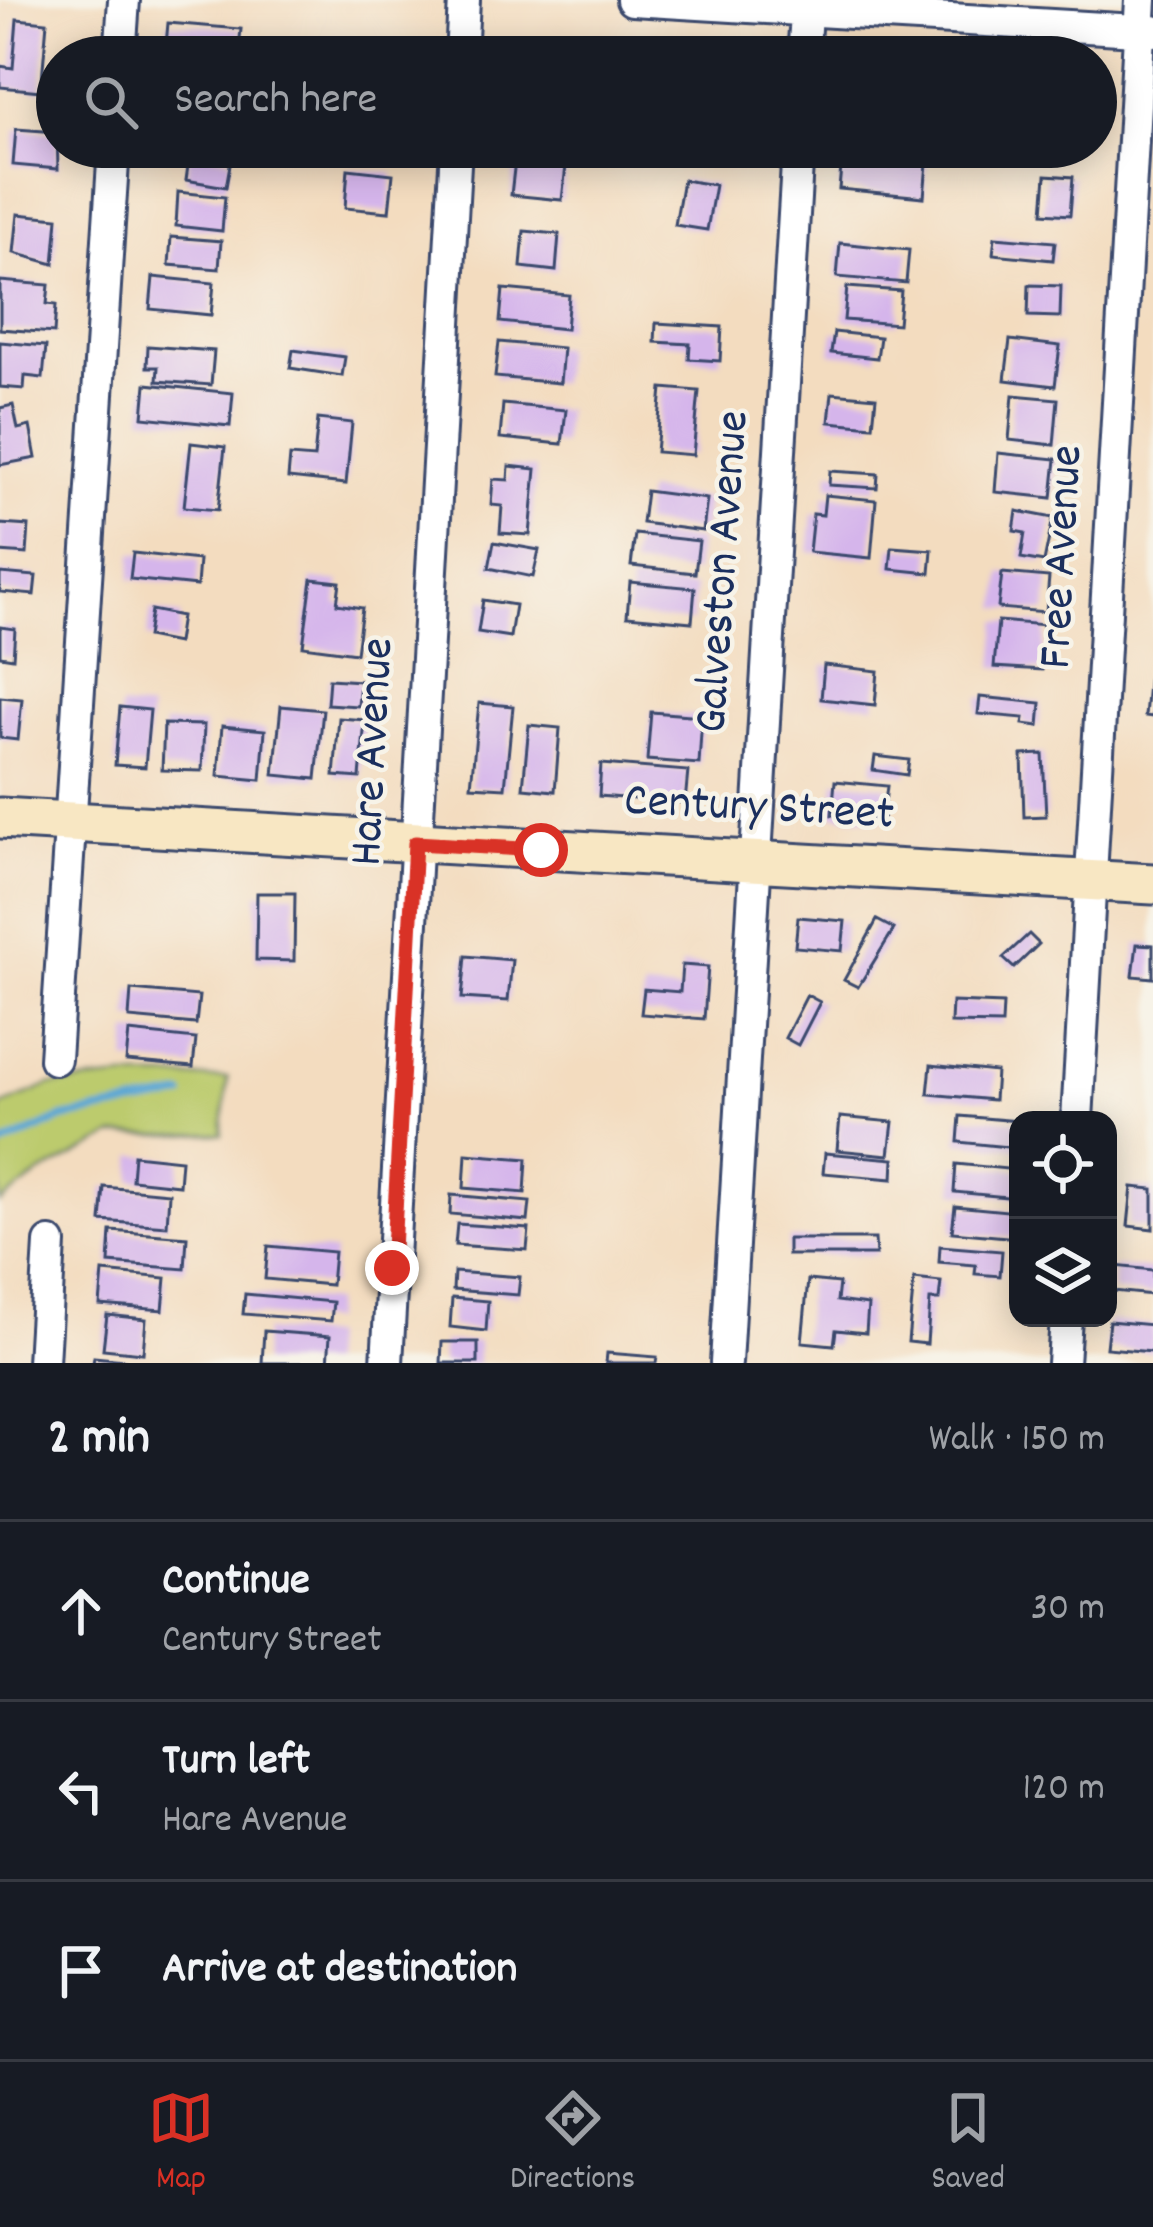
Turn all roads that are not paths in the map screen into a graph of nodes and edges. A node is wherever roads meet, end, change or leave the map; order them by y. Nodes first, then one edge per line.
1 (124, 0) edge
2 (464, 0) edge
3 (632, 0) edge
4 (807, 5) edge
5 (1145, 20) edge
6 (121, 36) edge
7 (462, 36) edge
8 (805, 36) edge
9 (113, 168) edge
10 (455, 168) edge
11 (797, 168) edge
12 (0, 818) edge
13 (71, 823) junction
14 (415, 843) junction
15 (752, 860) junction
16 (1090, 880) junction
17 (1153, 884) edge
18 (55, 1060) dead end
19 (1077, 1111) edge
20 (50, 1243) dead end
21 (1065, 1327) edge
22 (43, 1363) edge
23 (387, 1363) edge
24 (726, 1363) edge
25 (1063, 1363) edge

1 - 6 street
2 - 7 street
3 - 4 street
4 - 5 street
4 - 8 street
5 - 16 street, Free Avenue
9 - 13 street
10 - 14 street, Hare Avenue
11 - 15 street, Galveston Avenue
12 - 13 street, Century Street
13 - 14 street, Century Street
13 - 18 street
14 - 15 street, Century Street
14 - 23 street, Hare Avenue
15 - 16 street, Century Street
15 - 24 street, Galveston Avenue
16 - 17 street, Century Street
16 - 19 street, Free Avenue
20 - 22 street
21 - 25 street

